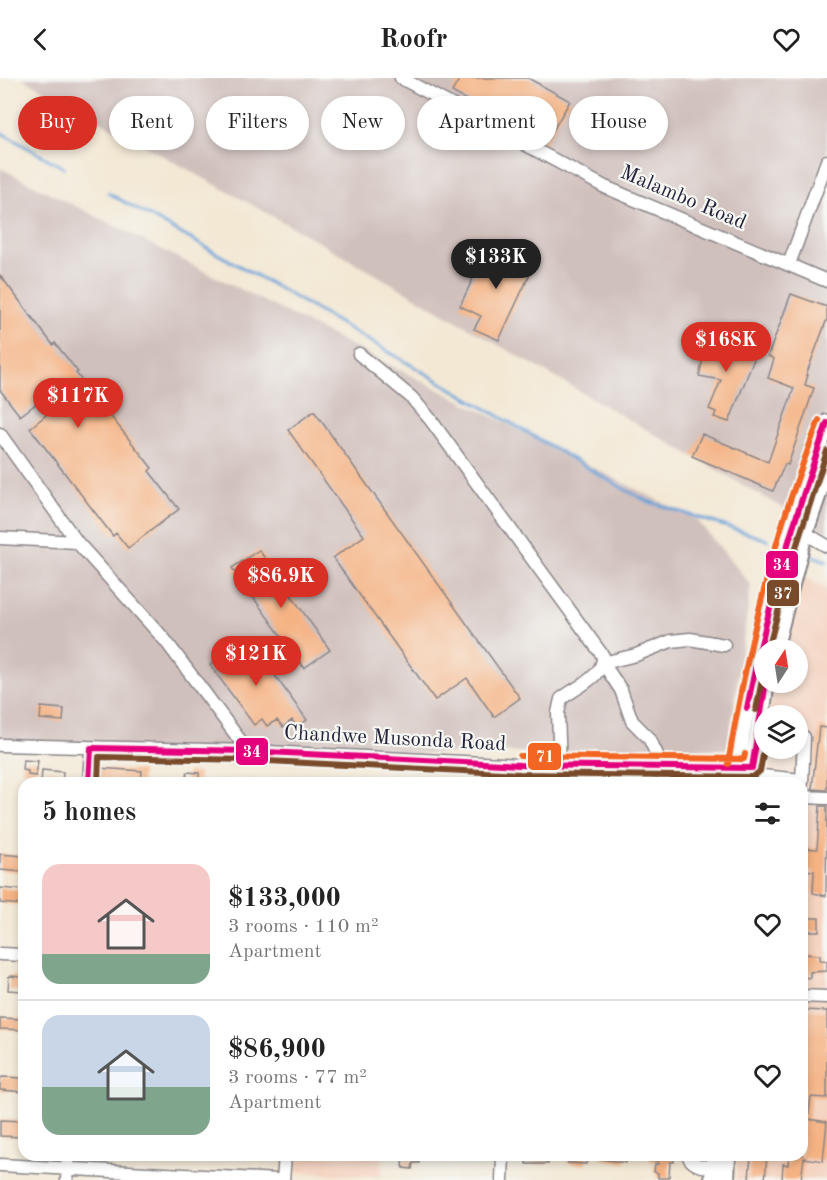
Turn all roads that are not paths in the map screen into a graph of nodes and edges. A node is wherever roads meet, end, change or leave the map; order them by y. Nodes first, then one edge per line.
1 (401, 78) edge
2 (827, 161) edge
3 (789, 264) junction
4 (827, 281) edge
5 (359, 354) dead end
6 (827, 423) edge
7 (0, 434) edge
8 (827, 468) edge
9 (805, 533) junction
10 (0, 538) edge
11 (77, 542) junction
12 (827, 546) edge
13 (777, 639) edge
14 (724, 645) dead end
15 (603, 663) junction
16 (764, 693) edge
17 (0, 745) edge
18 (91, 748) junction
19 (248, 751) junction
20 (803, 759) edge
21 (520, 765) junction
22 (560, 766) junction
23 (663, 766) junction
24 (746, 775) edge
25 (89, 777) edge
26 (520, 777) edge
27 (765, 777) edge
28 (802, 777) edge
29 (808, 797) edge
30 (827, 798) edge
31 (0, 954) edge
32 (18, 955) edge
33 (808, 996) edge
34 (827, 997) edge
35 (285, 1161) edge
36 (503, 1161) edge
37 (691, 1161) edge
38 (728, 1161) edge
39 (0, 1166) edge
40 (68, 1168) edge
41 (713, 1168) edge
42 (176, 1177) edge
43 (277, 1180) edge
44 (283, 1180) edge
45 (502, 1180) edge
46 (726, 1180) edge

1 - 3 street, Malambo Road
2 - 3 street
3 - 4 street, Malambo Road
5 - 15 street
6 - 24 main road
7 - 11 street
8 - 9 main road
9 - 12 street
9 - 13 main road
10 - 11 street
11 - 19 street
14 - 15 street
15 - 22 street
15 - 23 street
16 - 24 main road
17 - 18 street, Chandwe Musonda Road
18 - 19 street, Chandwe Musonda Road
18 - 25 street
19 - 21 street, Chandwe Musonda Road
20 - 28 street
21 - 22 street, Chandwe Musonda Road
21 - 26 street
22 - 23 street, Chandwe Musonda Road
23 - 24 street, Chandwe Musonda Road
24 - 27 street, Chandwe Musonda Road
29 - 30 street
31 - 32 street
33 - 34 street
35 - 44 street
36 - 45 street
37 - 41 street
38 - 46 main road
39 - 40 street
40 - 42 street
42 - 43 street

